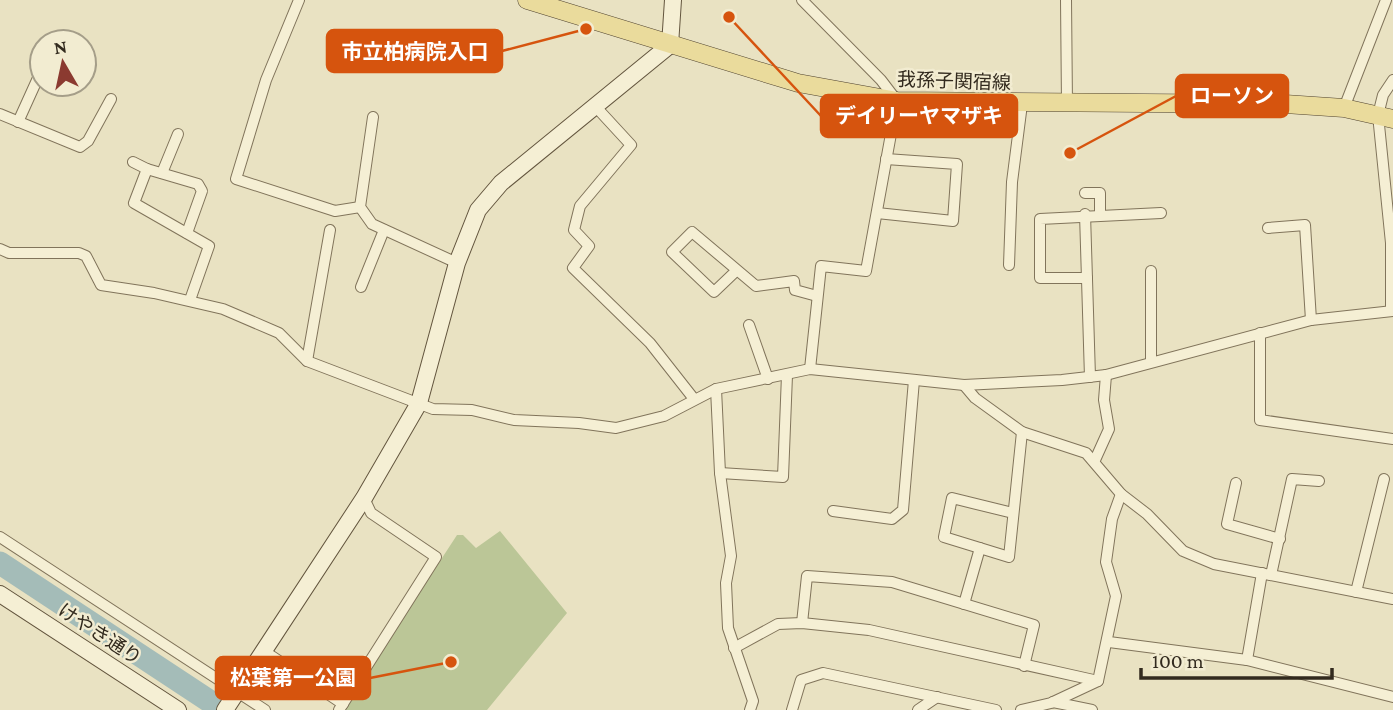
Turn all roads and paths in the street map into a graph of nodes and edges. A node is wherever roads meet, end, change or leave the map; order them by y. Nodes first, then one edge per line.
1 (299, 0) edge
2 (527, 0) edge
3 (673, 0) edge
4 (802, 0) edge
5 (1066, 0) edge
6 (1386, 0) edge
7 (670, 45) junction
8 (1393, 80) edge
9 (29, 98) edge
10 (111, 99) dead end
11 (897, 101) junction
12 (1021, 104) junction
13 (1067, 104) junction
14 (596, 107) junction
15 (1344, 108) junction
16 (0, 114) edge
17 (373, 117) dead end
18 (1385, 117) edge
19 (18, 122) junction
20 (177, 134) dead end
21 (886, 159) junction
22 (133, 162) dead end
23 (148, 169) junction
24 (162, 173) junction
25 (1085, 193) dead end
26 (360, 207) junction
27 (877, 213) junction
28 (1161, 213) dead end
29 (1085, 214) junction
30 (1100, 214) junction
31 (1268, 228) dead end
32 (330, 230) dead end
33 (384, 230) junction
34 (187, 233) junction
35 (0, 249) edge
36 (457, 263) junction
37 (1009, 265) dead end
38 (736, 271) junction
39 (1151, 271) dead end
40 (1087, 278) junction
41 (361, 287) dead end
42 (817, 296) junction
43 (190, 300) junction
44 (1392, 311) edge
45 (1311, 320) junction
46 (749, 325) dead end
47 (1260, 333) junction
48 (307, 361) junction
49 (1152, 362) junction
50 (810, 369) junction
51 (787, 375) junction
52 (1106, 375) junction
53 (1090, 377) junction
54 (768, 379) junction
55 (914, 380) junction
56 (964, 385) junction
57 (716, 389) junction
58 (694, 399) junction
59 (419, 403) junction
60 (1022, 432) junction
61 (1393, 439) edge
62 (1095, 460) junction
63 (720, 473) junction
64 (1384, 479) dead end
65 (1319, 481) dead end
66 (1236, 483) dead end
67 (1121, 494) junction
68 (364, 498) junction
69 (833, 511) dead end
70 (1013, 513) junction
71 (0, 537) edge
72 (1280, 539) junction
73 (980, 548) junction
74 (1266, 574) junction
75 (1356, 592) junction
76 (0, 594) edge
77 (1393, 599) edge
78 (964, 604) junction
79 (802, 623) junction
80 (1109, 642) junction
81 (734, 648) junction
82 (264, 651) junction
83 (1247, 660) junction
84 (1024, 667) junction
85 (1098, 681) junction
86 (937, 697) junction
87 (1393, 697) edge
88 (232, 700) edge
89 (1054, 705) edge
90 (341, 707) edge
91 (178, 710) edge
92 (265, 710) edge
93 (750, 710) edge
94 (792, 710) edge
95 (918, 710) edge
96 (996, 710) edge
97 (1021, 710) edge
98 (1092, 710) edge

1 - 26 street
2 - 7 main road, 我孫子関宿線
3 - 7 street
4 - 11 street
5 - 13 street
6 - 15 street
7 - 11 main road, 我孫子関宿線
7 - 14 street
8 - 18 street
9 - 19 street
10 - 19 street
11 - 12 main road, 我孫子関宿線
11 - 21 street
12 - 13 main road, 我孫子関宿線
12 - 37 street
13 - 15 main road, 我孫子関宿線
14 - 36 street
14 - 58 street
15 - 18 main road, 我孫子関宿線
16 - 19 street
17 - 26 street
18 - 44 street
20 - 24 street
21 - 27 street
21 - 27 street
22 - 23 street
23 - 24 street
23 - 34 street
24 - 34 street
25 - 30 street
26 - 33 street
27 - 42 street
28 - 30 street
29 - 30 street
29 - 40 street
29 - 40 street
31 - 45 street
32 - 48 street
33 - 36 street
33 - 41 street
34 - 43 street
35 - 43 street
36 - 59 street
38 - 38 street
38 - 42 street
39 - 49 street
40 - 53 street
42 - 50 street
43 - 48 street
44 - 45 street
45 - 47 street
46 - 54 street
47 - 49 street
47 - 61 street
48 - 59 street
49 - 52 street
50 - 51 street
50 - 55 street
51 - 54 street
51 - 63 street
52 - 53 street
52 - 62 street
53 - 56 street
54 - 57 street
55 - 56 street
55 - 69 street
56 - 60 street
57 - 58 street
57 - 63 street
58 - 59 street
59 - 68 street
60 - 62 street
60 - 70 street
62 - 67 street
63 - 81 street
64 - 75 street
65 - 72 street
66 - 72 street
67 - 74 street
67 - 80 street
68 - 82 street
68 - 90 street
70 - 73 street
70 - 73 street
71 - 88 street
72 - 74 street
73 - 78 street
74 - 75 street
74 - 83 street
75 - 77 street
76 - 91 street, けやき通り
78 - 79 street
78 - 84 street
79 - 81 street
79 - 84 street
80 - 83 street
80 - 85 street
81 - 93 street
82 - 88 street
82 - 90 street
83 - 87 street
84 - 85 street
85 - 89 street
86 - 94 street
86 - 95 street
86 - 96 street
88 - 92 street
89 - 97 street
89 - 98 street

